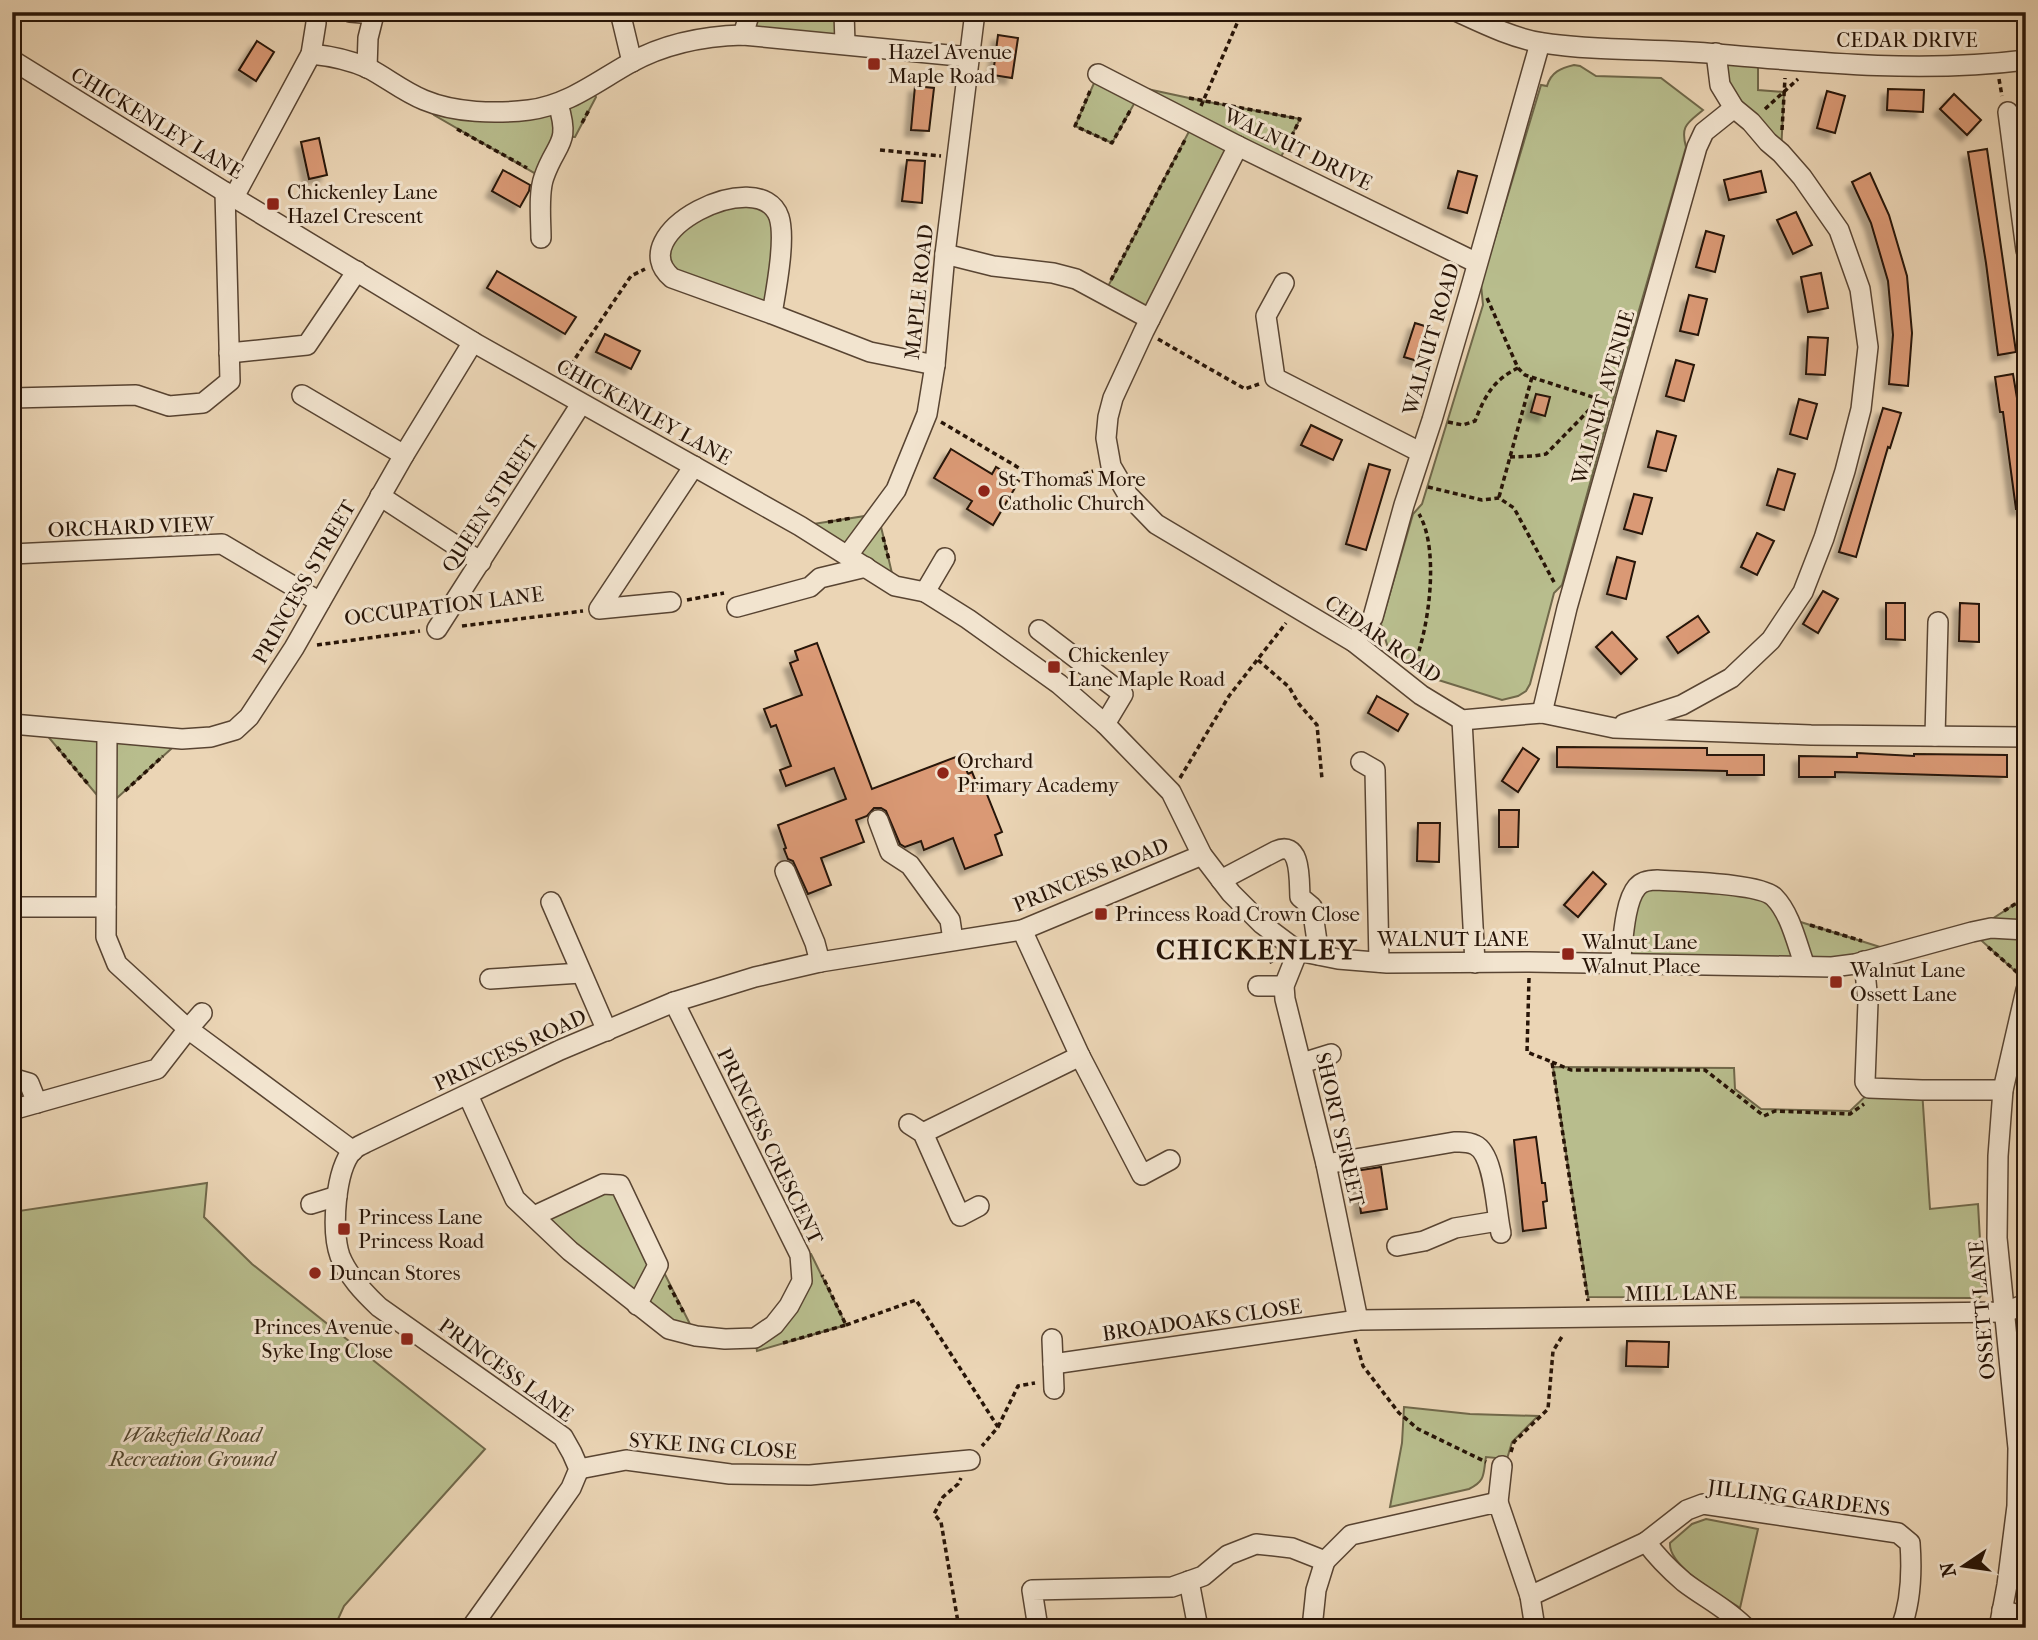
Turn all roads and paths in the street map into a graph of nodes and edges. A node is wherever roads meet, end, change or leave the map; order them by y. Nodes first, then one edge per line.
1 (315, 12) edge
2 (350, 12) edge
3 (620, 12) edge
4 (750, 12) edge
5 (844, 12) edge
6 (975, 12) edge
7 (1242, 12) edge
8 (1458, 12) edge
9 (376, 13) edge
10 (743, 35) junction
11 (1540, 43) junction
12 (845, 44) junction
13 (1716, 53) junction
14 (311, 54) junction
15 (969, 57) junction
16 (12, 60) edge
17 (1786, 60) junction
18 (2026, 60) edge
19 (632, 62) junction
20 (1818, 62) junction
21 (1997, 64) junction
22 (366, 68) junction
23 (1098, 74) dead end
24 (590, 88) junction
25 (1784, 92) junction
26 (1178, 96) dead end
27 (1086, 101) dead end
28 (1203, 101) junction
29 (558, 104) junction
30 (1734, 108) junction
31 (1130, 111) dead end
32 (2008, 112) joint
33 (1194, 122) junction
34 (1751, 122) junction
35 (456, 128) dead end
36 (564, 137) junction
37 (1238, 146) junction
38 (880, 150) dead end
39 (1781, 153) junction
40 (956, 158) junction
41 (2020, 161) edge
42 (1278, 165) junction
43 (543, 178) junction
44 (230, 195) junction
45 (541, 238) dead end
46 (2026, 250) edge
47 (944, 254) junction
48 (1477, 263) junction
49 (660, 265) junction
50 (357, 271) junction
51 (1284, 283) dead end
52 (1104, 294) junction
53 (1469, 294) junction
54 (772, 314) junction
55 (1147, 325) junction
56 (473, 342) junction
57 (229, 353) junction
58 (935, 365) junction
59 (1518, 368) junction
60 (1532, 377) junction
61 (1275, 378) junction
62 (556, 389) junction
63 (302, 395) dead end
64 (12, 398) edge
65 (1599, 400) junction
66 (581, 404) junction
67 (1624, 407) junction
68 (927, 414) junction
69 (1432, 419) junction
70 (1420, 452) junction
71 (404, 455) junction
72 (1510, 457) junction
73 (694, 466) junction
74 (1111, 466) junction
75 (1412, 483) junction
76 (380, 496) junction
77 (1499, 498) junction
78 (1404, 505) junction
79 (12, 554) edge
80 (848, 555) junction
81 (945, 558) dead end
82 (481, 562) junction
83 (866, 568) junction
84 (925, 592) junction
85 (320, 602) junction
86 (671, 602) dead end
87 (737, 607) dead end
88 (1298, 608) junction
89 (1567, 608) junction
90 (599, 609) junction
91 (1938, 622) dead end
92 (437, 629) junction
93 (1039, 630) dead end
94 (1354, 642) junction
95 (294, 648) junction
96 (1258, 660) junction
97 (1406, 683) junction
98 (1542, 713) junction
99 (1462, 720) junction
100 (12, 724) edge
101 (1105, 724) junction
102 (1614, 728) junction
103 (107, 733) junction
104 (1935, 737) junction
105 (2026, 737) edge
106 (1361, 762) dead end
107 (1322, 779) dead end
108 (1171, 792) junction
109 (878, 820) dead end
110 (1202, 855) junction
111 (785, 871) dead end
112 (1221, 880) junction
113 (551, 902) dead end
114 (12, 907) edge
115 (106, 907) junction
116 (1788, 918) junction
117 (1022, 930) junction
118 (2026, 930) edge
119 (953, 940) junction
120 (1298, 951) junction
121 (1896, 952) junction
122 (1320, 955) junction
123 (1864, 961) junction
124 (820, 962) junction
125 (1379, 962) junction
126 (1529, 962) junction
127 (1475, 963) junction
128 (1620, 965) junction
129 (1805, 966) junction
130 (580, 973) junction
131 (490, 979) dead end
132 (1258, 986) dead end
133 (1284, 986) junction
134 (2026, 990) edge
135 (674, 1002) junction
136 (202, 1013) dead end
137 (188, 1029) junction
138 (607, 1031) junction
139 (1331, 1054) dead end
140 (1080, 1056) junction
141 (2018, 1058) edge
142 (1552, 1062) junction
143 (1302, 1063) junction
144 (12, 1078) edge
145 (1869, 1088) junction
146 (2003, 1090) junction
147 (468, 1095) junction
148 (37, 1103) junction
149 (12, 1110) edge
150 (353, 1150) junction
151 (1170, 1160) dead end
152 (1326, 1164) junction
153 (337, 1196) junction
154 (311, 1204) dead end
155 (979, 1206) dead end
156 (534, 1216) junction
157 (1397, 1246) dead end
158 (800, 1255) junction
159 (658, 1265) junction
160 (2026, 1304) edge
161 (637, 1305) junction
162 (2005, 1312) junction
163 (1582, 1317) junction
164 (1357, 1320) junction
165 (846, 1325) junction
166 (696, 1336) junction
167 (1052, 1339) dead end
168 (782, 1343) dead end
169 (1054, 1377) junction
170 (998, 1427) junction
171 (970, 1461) junction
172 (1502, 1466) junction
173 (579, 1469) junction
174 (1498, 1502) junction
175 (2020, 1524) edge
176 (1646, 1542) junction
177 (1325, 1561) junction
178 (1189, 1581) junction
179 (1530, 1596) junction
180 (2026, 1617) edge
181 (2001, 1619) edge
182 (471, 1628) edge
183 (959, 1628) edge
184 (1038, 1628) edge
185 (1198, 1628) edge
186 (1312, 1628) edge
187 (1535, 1628) edge
188 (1746, 1628) edge
189 (1901, 1628) edge

1 - 14 street
2 - 9 street
3 - 19 street
4 - 10 street
5 - 12 street
6 - 15 street, MAPLE ROAD
7 - 28 path
8 - 11 street, CEDAR DRIVE
9 - 22 street
10 - 12 street
10 - 19 street
11 - 13 street, CEDAR DRIVE
11 - 48 street, WALNUT ROAD
12 - 15 street
13 - 17 street, CEDAR DRIVE
13 - 30 street
14 - 22 street
14 - 44 street
15 - 40 street, MAPLE ROAD
16 - 44 street, CHICKENLEY LANE
17 - 20 street, CEDAR DRIVE
17 - 25 path
18 - 21 street, CEDAR DRIVE
19 - 24 street
20 - 21 street, CEDAR DRIVE
20 - 25 path
21 - 32 path
22 - 29 street
23 - 33 street, WALNUT DRIVE
24 - 29 street
24 - 36 path
25 - 34 path
25 - 39 path
26 - 28 path
27 - 31 path
28 - 33 path
28 - 42 path
29 - 36 street
30 - 34 street
30 - 67 street, WALNUT AVENUE
32 - 41 street
33 - 37 street, WALNUT DRIVE
33 - 52 path
34 - 39 street
35 - 43 path
36 - 43 street
37 - 42 street, WALNUT DRIVE
37 - 55 street, CEDAR ROAD
38 - 40 path
39 - 102 street
40 - 47 street, MAPLE ROAD
41 - 46 street
42 - 48 street, WALNUT DRIVE
43 - 45 street
44 - 50 street, CHICKENLEY LANE
44 - 57 street
47 - 52 street
47 - 58 street, MAPLE ROAD
48 - 53 street, WALNUT ROAD
49 - 54 street
49 - 54 street
49 - 62 path
50 - 56 street, CHICKENLEY LANE
50 - 57 street
51 - 61 street
52 - 55 street
53 - 59 path
53 - 69 street, WALNUT ROAD
54 - 58 street
55 - 61 path
55 - 74 street, CEDAR ROAD
56 - 62 street, CHICKENLEY LANE
56 - 71 street, PRINCESS STREET
57 - 64 street
58 - 68 street, MAPLE ROAD
59 - 60 path
59 - 69 path
60 - 65 path
60 - 72 path
61 - 70 street
62 - 66 street, CHICKENLEY LANE
63 - 71 street
65 - 67 path
65 - 72 path
66 - 73 street, CHICKENLEY LANE
66 - 82 street, QUEEN STREET
67 - 89 street, WALNUT AVENUE
68 - 74 path
68 - 80 street, MAPLE ROAD
69 - 70 street, WALNUT ROAD
70 - 75 street, WALNUT ROAD
71 - 76 street, PRINCESS STREET
72 - 77 path
73 - 80 street, CHICKENLEY LANE
73 - 90 street
74 - 88 street, CEDAR ROAD
75 - 77 path
75 - 78 street, WALNUT ROAD
76 - 82 street
76 - 85 street, PRINCESS STREET
77 - 89 path
78 - 94 street, WALNUT ROAD
78 - 97 path
79 - 85 street, ORCHARD VIEW
80 - 83 street, CHICKENLEY LANE
81 - 84 street
82 - 92 street, QUEEN STREET
83 - 84 street, CHICKENLEY LANE
83 - 87 street
84 - 101 street, CHICKENLEY LANE
85 - 95 street, PRINCESS STREET
86 - 90 street
88 - 94 street, CEDAR ROAD
88 - 96 path
89 - 98 street, WALNUT AVENUE
90 - 92 path, OCCUPATION LANE
91 - 104 street
92 - 95 path, OCCUPATION LANE
93 - 101 street
94 - 97 street, CEDAR ROAD
95 - 103 street, PRINCESS STREET
96 - 107 path
96 - 108 path
97 - 99 street, CEDAR ROAD
98 - 99 street
98 - 102 street
99 - 127 street
100 - 103 street, PRINCESS STREET
101 - 108 street, CHICKENLEY LANE
102 - 104 street
103 - 115 street
104 - 105 street
106 - 125 street
108 - 110 street, CHICKENLEY LANE
109 - 119 street
110 - 112 street, WALNUT LANE
110 - 117 street, PRINCESS ROAD
111 - 124 street
112 - 120 street, WALNUT LANE
112 - 122 street
113 - 130 street
114 - 115 street
115 - 137 street
116 - 121 path
116 - 128 street
116 - 129 street
117 - 119 street, PRINCESS ROAD
117 - 140 street
118 - 121 street, WALNUT LANE
119 - 124 street, PRINCESS ROAD
120 - 122 street, WALNUT LANE
120 - 133 street
121 - 123 street, WALNUT LANE
122 - 125 street, WALNUT LANE
123 - 129 street, WALNUT LANE
123 - 145 street
124 - 135 street, PRINCESS ROAD
125 - 127 street, WALNUT LANE
126 - 127 street, WALNUT LANE
126 - 128 street, WALNUT LANE
126 - 142 path
128 - 129 street, WALNUT LANE
130 - 131 street
130 - 138 street
132 - 133 street
133 - 143 street, SHORT STREET
134 - 141 street, OSSETT LANE
135 - 138 street, PRINCESS ROAD
135 - 158 street, PRINCESS CRESCENT
136 - 137 street
137 - 148 street
137 - 150 street
138 - 147 street, PRINCESS ROAD
139 - 143 street
140 - 151 street
140 - 155 street
141 - 146 street, OSSETT LANE
142 - 145 path
142 - 163 path
143 - 152 street, SHORT STREET
144 - 148 street
145 - 146 street
146 - 162 street, OSSETT LANE
147 - 150 street, PRINCESS ROAD
147 - 156 street, PRINCESS CRESCENT
148 - 149 street
150 - 153 street, PRINCESS LANE
152 - 157 street
152 - 164 street, SHORT STREET
153 - 154 street
153 - 173 street, PRINCESS LANE
156 - 159 street
156 - 161 street, PRINCESS CRESCENT
158 - 165 path
158 - 166 street, PRINCESS CRESCENT
159 - 161 street
159 - 166 path
160 - 162 street
161 - 166 street, PRINCESS CRESCENT
162 - 163 street, MILL LANE
162 - 175 street, OSSETT LANE
163 - 164 street, MILL LANE
163 - 172 path
164 - 169 street, BROADOAKS CLOSE
164 - 172 path
165 - 168 path
165 - 170 path
167 - 169 street
169 - 170 path
170 - 171 path
171 - 173 street, SYKE ING CLOSE
171 - 183 path
172 - 174 street
173 - 182 street
174 - 177 street
174 - 179 street
175 - 181 street, OSSETT LANE
176 - 179 street, JILLING GARDENS
176 - 188 street
176 - 189 street, JILLING GARDENS
177 - 178 street
177 - 186 street
178 - 184 street
178 - 185 street
179 - 187 street
180 - 181 street

